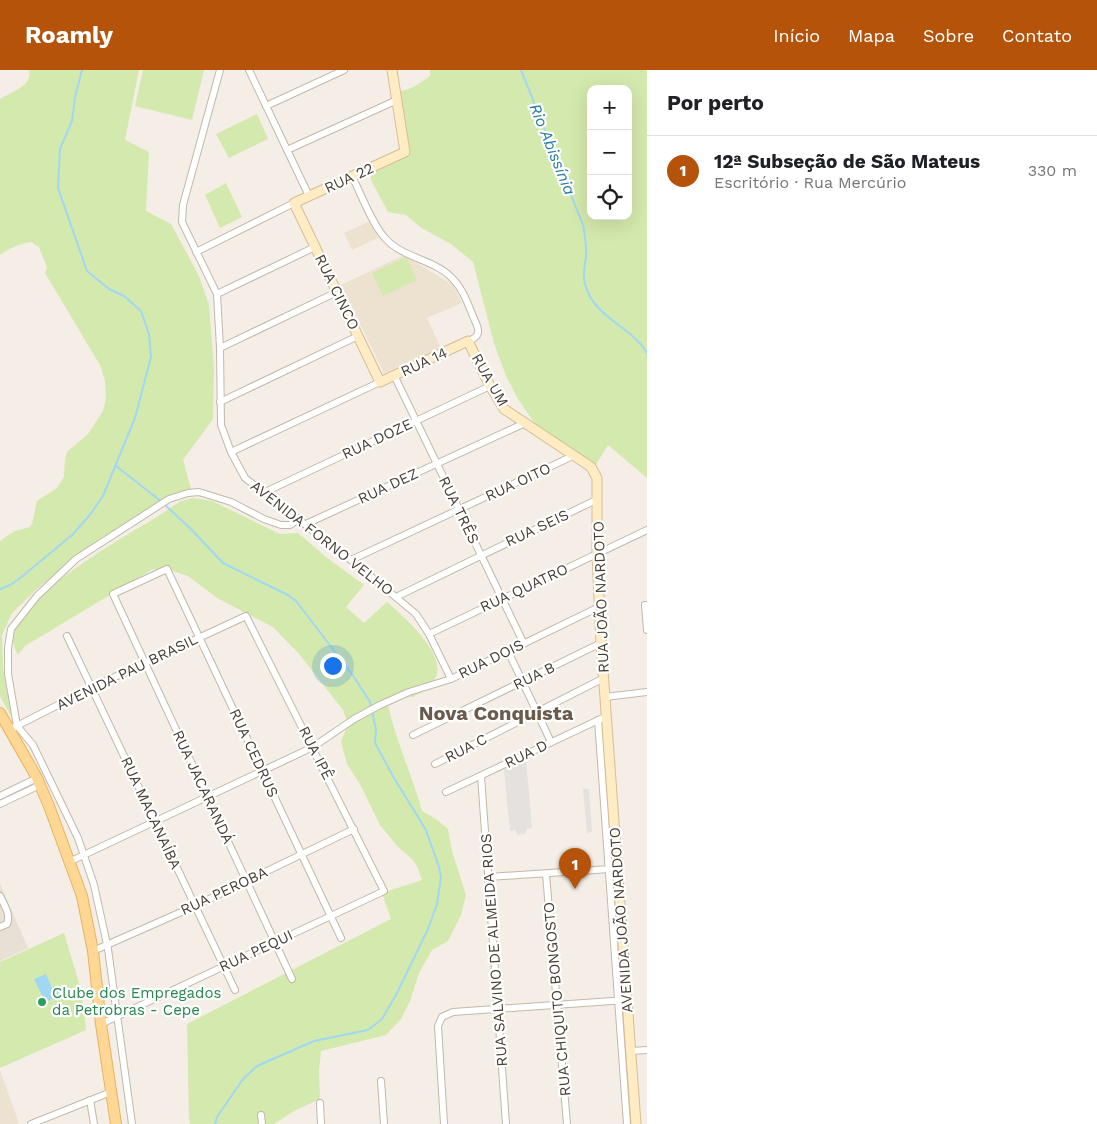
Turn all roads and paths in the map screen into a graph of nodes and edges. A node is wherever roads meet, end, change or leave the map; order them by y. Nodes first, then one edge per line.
1 (220, 70) edge
2 (249, 70) edge
3 (344, 70) edge
4 (392, 70) edge
5 (397, 100) junction
6 (266, 106) junction
7 (287, 150) junction
8 (352, 176) junction
9 (309, 196) junction
10 (294, 203) junction
11 (316, 247) junction
12 (196, 252) junction
13 (337, 292) junction
14 (217, 294) junction
15 (358, 336) junction
16 (468, 341) junction
17 (220, 348) junction
18 (394, 376) junction
19 (380, 382) junction
20 (490, 386) junction
21 (220, 402) junction
22 (416, 421) junction
23 (525, 423) junction
24 (231, 452) junction
25 (575, 455) junction
26 (436, 464) junction
27 (597, 478) joint
28 (263, 492) junction
29 (598, 499) junction
30 (459, 509) junction
31 (299, 519) junction
32 (306, 524) junction
33 (647, 530) edge
34 (480, 554) junction
35 (597, 554) junction
36 (351, 560) junction
37 (113, 594) joint
38 (396, 597) junction
39 (502, 599) junction
40 (645, 605) dead end
41 (599, 607) junction
42 (246, 616) joint
43 (647, 630) edge
44 (428, 634) junction
45 (67, 636) dead end
46 (200, 637) junction
47 (601, 643) junction
48 (524, 644) junction
49 (508, 651) junction
50 (145, 663) junction
51 (604, 678) junction
52 (451, 679) junction
53 (522, 681) junction
54 (91, 688) junction
55 (647, 692) edge
56 (605, 696) junction
57 (537, 712) junction
58 (0, 713) edge
59 (607, 716) junction
60 (598, 720) junction
61 (13, 728) junction
62 (413, 734) dead end
63 (551, 742) junction
64 (313, 747) junction
65 (435, 764) dead end
66 (262, 771) junction
67 (481, 776) junction
68 (38, 782) junction
69 (446, 792) dead end
70 (0, 796) edge
71 (207, 797) junction
72 (0, 804) edge
73 (154, 822) junction
74 (354, 829) junction
75 (302, 854) junction
76 (84, 855) junction
77 (71, 861) junction
78 (617, 868) junction
79 (607, 869) junction
80 (546, 874) junction
81 (489, 877) junction
82 (246, 881) junction
83 (384, 891) joint
84 (0, 896) edge
85 (195, 906) junction
86 (331, 916) junction
87 (0, 927) edge
88 (341, 938) dead end
89 (274, 942) junction
90 (107, 944) junction
91 (93, 950) junction
92 (223, 967) junction
93 (292, 979) dead end
94 (235, 990) dead end
95 (627, 1000) junction
96 (617, 1001) junction
97 (558, 1005) junction
98 (497, 1010) junction
99 (118, 1017) junction
100 (101, 1024) junction
101 (647, 1050) edge
102 (631, 1051) junction
103 (381, 1081) dead end
104 (111, 1092) junction
105 (90, 1100) junction
106 (320, 1103) dead end
107 (262, 1115) dead end
108 (30, 1124) edge
109 (94, 1124) edge
110 (116, 1124) edge
111 (132, 1124) edge
112 (262, 1124) edge
113 (321, 1124) edge
114 (384, 1124) edge
115 (444, 1124) edge
116 (506, 1124) edge
117 (567, 1124) edge
118 (627, 1124) edge
119 (636, 1124) edge

1 - 12 street, AVENIDA FORNO VELHO
2 - 6 street
3 - 6 street
4 - 5 street
5 - 7 street
5 - 8 street, RUA 22
6 - 7 street
7 - 9 street
8 - 9 street, RUA 22
8 - 16 street, RUA UM
9 - 10 street, RUA 22
10 - 11 street, RUA CINCO
10 - 12 street
11 - 13 street, RUA CINCO
11 - 14 street
12 - 14 street, AVENIDA FORNO VELHO
13 - 15 street, RUA CINCO
13 - 17 street
14 - 17 street, AVENIDA FORNO VELHO
15 - 19 street, RUA CINCO
15 - 21 street
16 - 18 street, RUA 14
16 - 20 street, RUA UM
17 - 21 street, AVENIDA FORNO VELHO
18 - 19 street, RUA 14
18 - 22 street, RUA TRÊS
19 - 24 street
20 - 22 street, RUA DOZE
20 - 23 street, RUA UM
21 - 24 street, AVENIDA FORNO VELHO
22 - 26 street, RUA TRÊS
22 - 28 street, RUA DOZE
23 - 25 street, RUA UM
23 - 26 street, RUA DEZ
24 - 28 street, AVENIDA FORNO VELHO
25 - 27 street, RUA UM
25 - 30 street, RUA OITO
26 - 30 street, RUA TRÊS
26 - 32 street, RUA DEZ
27 - 29 street, RUA JOÃO NARDOTO
28 - 31 street, AVENIDA FORNO VELHO
29 - 34 street, RUA SEIS
29 - 35 street, RUA JOÃO NARDOTO
30 - 34 street, RUA TRÊS
30 - 36 street, RUA OITO
31 - 32 street, AVENIDA FORNO VELHO
31 - 61 street
32 - 36 street, AVENIDA FORNO VELHO
33 - 35 street, RUA QUATRO
34 - 38 street, RUA SEIS
34 - 39 street, RUA TRÊS
35 - 39 street, RUA QUATRO
35 - 41 street, RUA JOÃO NARDOTO
36 - 38 street, AVENIDA FORNO VELHO
37 - 46 street, RUA CEDRUS
37 - 50 street, RUA JACARANDÁ
38 - 44 street, AVENIDA FORNO VELHO
39 - 44 street, RUA QUATRO
39 - 48 street, RUA TRÊS
40 - 43 street
41 - 47 street, RUA JOÃO NARDOTO
41 - 48 street, RUA DOIS
42 - 46 street, AVENIDA PAU BRASIL
42 - 64 street, RUA IPÊ
44 - 52 street, AVENIDA FORNO VELHO
45 - 54 street, RUA MACANAÍBA
46 - 50 street, AVENIDA PAU BRASIL
46 - 66 street, RUA CEDRUS
47 - 51 street, RUA JOÃO NARDOTO
47 - 53 street, RUA B
48 - 49 street, RUA DOIS
49 - 52 street, RUA DOIS
49 - 53 street
50 - 54 street, AVENIDA PAU BRASIL
50 - 71 street, RUA JACARANDÁ
51 - 56 street, RUA JOÃO NARDOTO
51 - 57 street, RUA C
52 - 64 street, RUA DOIS
53 - 57 street
53 - 62 street, RUA B
54 - 61 street, AVENIDA PAU BRASIL
54 - 73 street, RUA MACANAÍBA
55 - 56 street
56 - 59 street, RUA JOÃO NARDOTO
57 - 63 street
57 - 65 street, RUA C
58 - 61 main road
59 - 60 street, RUA D
59 - 78 street, AVENIDA JOÃO NARDOTO
60 - 63 street, RUA D
60 - 79 street, AVENIDA JOÃO NARDOTO
61 - 68 main road
61 - 76 street
63 - 67 street, RUA D
64 - 66 street
64 - 74 street, RUA IPÊ
66 - 71 street
66 - 75 street, RUA CEDRUS
67 - 69 street, RUA D
67 - 81 street, RUA SALVINO DE ALMEIDA RIOS
68 - 70 street
68 - 72 street
68 - 77 main road
71 - 73 street
71 - 82 street, RUA JACARANDÁ
73 - 76 street
73 - 85 street, RUA MACANAÍBA
74 - 75 street, RUA PEROBA
74 - 83 street, RUA IPÊ
75 - 82 street, RUA PEROBA
75 - 86 street, RUA CEDRUS
76 - 77 street
76 - 90 street
77 - 91 main road
78 - 79 street
78 - 95 street, AVENIDA JOÃO NARDOTO
79 - 80 street
79 - 96 street, AVENIDA JOÃO NARDOTO
80 - 81 street
80 - 97 street, RUA CHIQUITO BONGOSTO
81 - 98 street, RUA SALVINO DE ALMEIDA RIOS
82 - 85 street, RUA PEROBA
82 - 89 street, RUA JACARANDÁ
83 - 86 street, RUA PEQUI
84 - 87 street
85 - 90 street, RUA PEROBA
85 - 92 street, RUA MACANAÍBA
86 - 88 street, RUA CEDRUS
86 - 89 street, RUA PEQUI
89 - 92 street, RUA PEQUI
89 - 93 street, RUA JACARANDÁ
90 - 91 street, RUA PEROBA
90 - 99 street
91 - 100 main road
92 - 94 street, RUA MACANAÍBA
92 - 99 street, RUA PEQUI
95 - 96 street
95 - 102 street, AVENIDA JOÃO NARDOTO
96 - 97 street
96 - 118 street, AVENIDA JOÃO NARDOTO
97 - 98 street
97 - 117 street, RUA CHIQUITO BONGOSTO
98 - 115 street
98 - 116 street, RUA SALVINO DE ALMEIDA RIOS
99 - 100 street, RUA PEQUI
99 - 111 street
100 - 104 main road
101 - 102 street
102 - 119 street, AVENIDA JOÃO NARDOTO
103 - 114 street
104 - 105 street
104 - 110 main road
105 - 108 street
105 - 109 street
106 - 113 street
107 - 112 street

